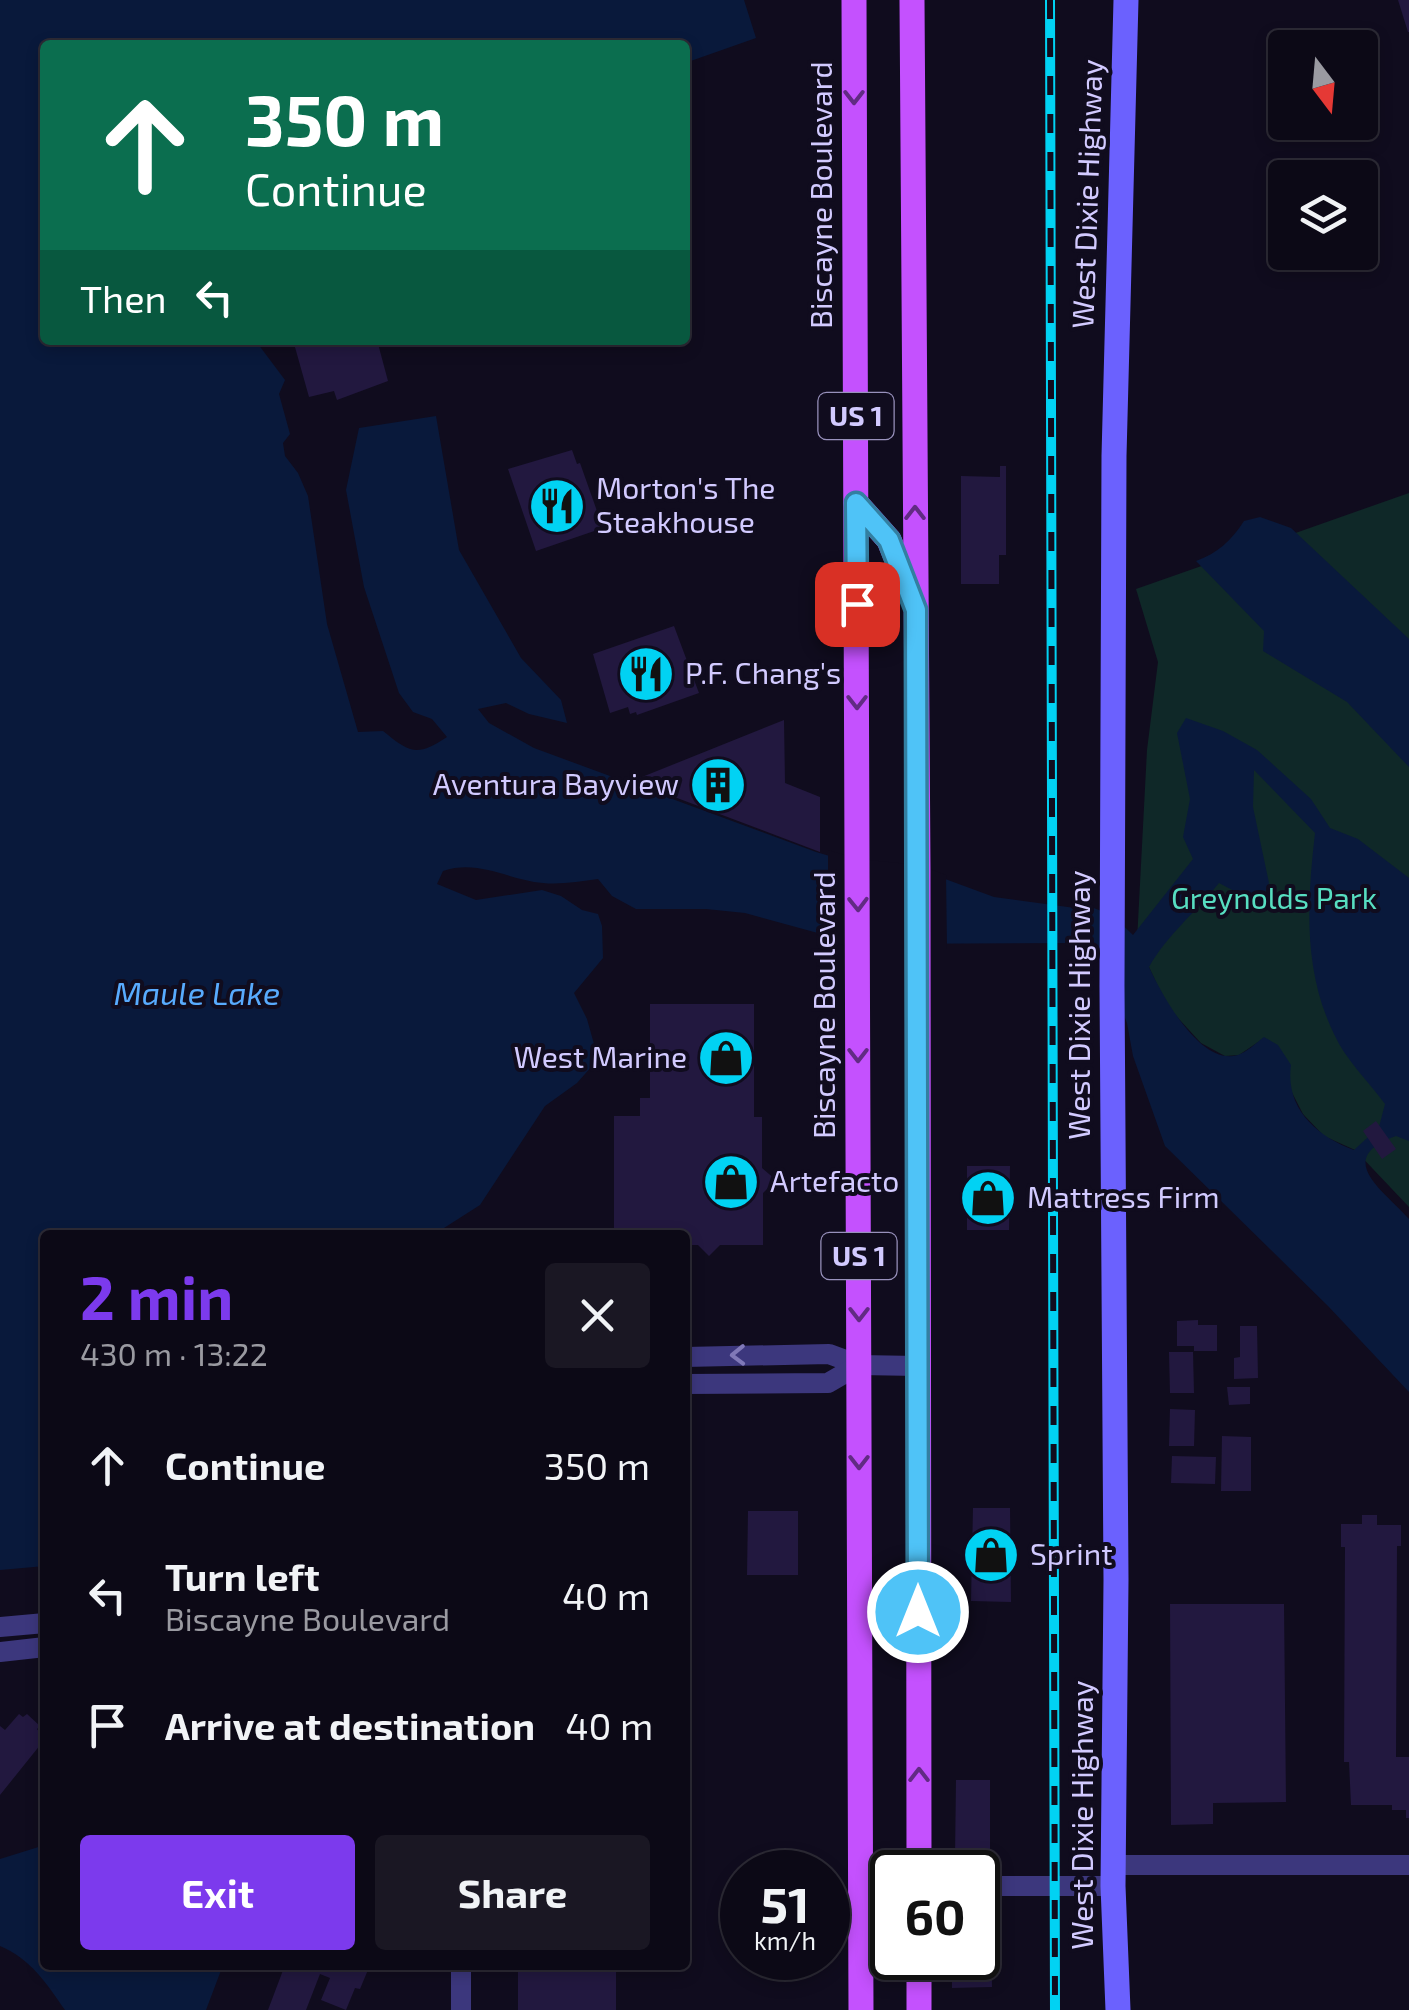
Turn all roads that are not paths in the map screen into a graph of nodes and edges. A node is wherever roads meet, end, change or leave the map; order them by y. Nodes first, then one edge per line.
1 (854, 0) edge
2 (912, 0) edge
3 (1126, 0) edge
4 (856, 503) junction
5 (916, 610) junction
6 (690, 1357) edge
7 (859, 1364) junction
8 (918, 1366) junction
9 (690, 1384) edge
10 (40, 1623) edge
11 (0, 1627) edge
12 (40, 1648) edge
13 (0, 1652) edge
14 (919, 1850) edge
15 (1409, 1865) edge
16 (1113, 1876) junction
17 (1000, 1884) edge
18 (461, 1970) edge
19 (919, 1980) edge
20 (462, 2010) edge
21 (860, 2010) edge
22 (919, 2010) edge
23 (1118, 2010) edge

1 -> 4 main road, Biscayne Boulevard / US 1
5 -> 2 main road, US 1
3 - 16 street, West Dixie Highway
4 - 5 main road
4 -> 7 main road, Biscayne Boulevard / US 1
5 - 8 main road, US 1
7 -> 6 street
7 - 8 street
7 - 9 street
7 -> 21 main road, Biscayne Boulevard / US 1
14 -> 8 main road, US 1
10 - 11 street
12 - 13 street
15 - 16 street
16 - 17 street
16 - 23 street, West Dixie Highway
18 - 20 street
19 - 22 main road

